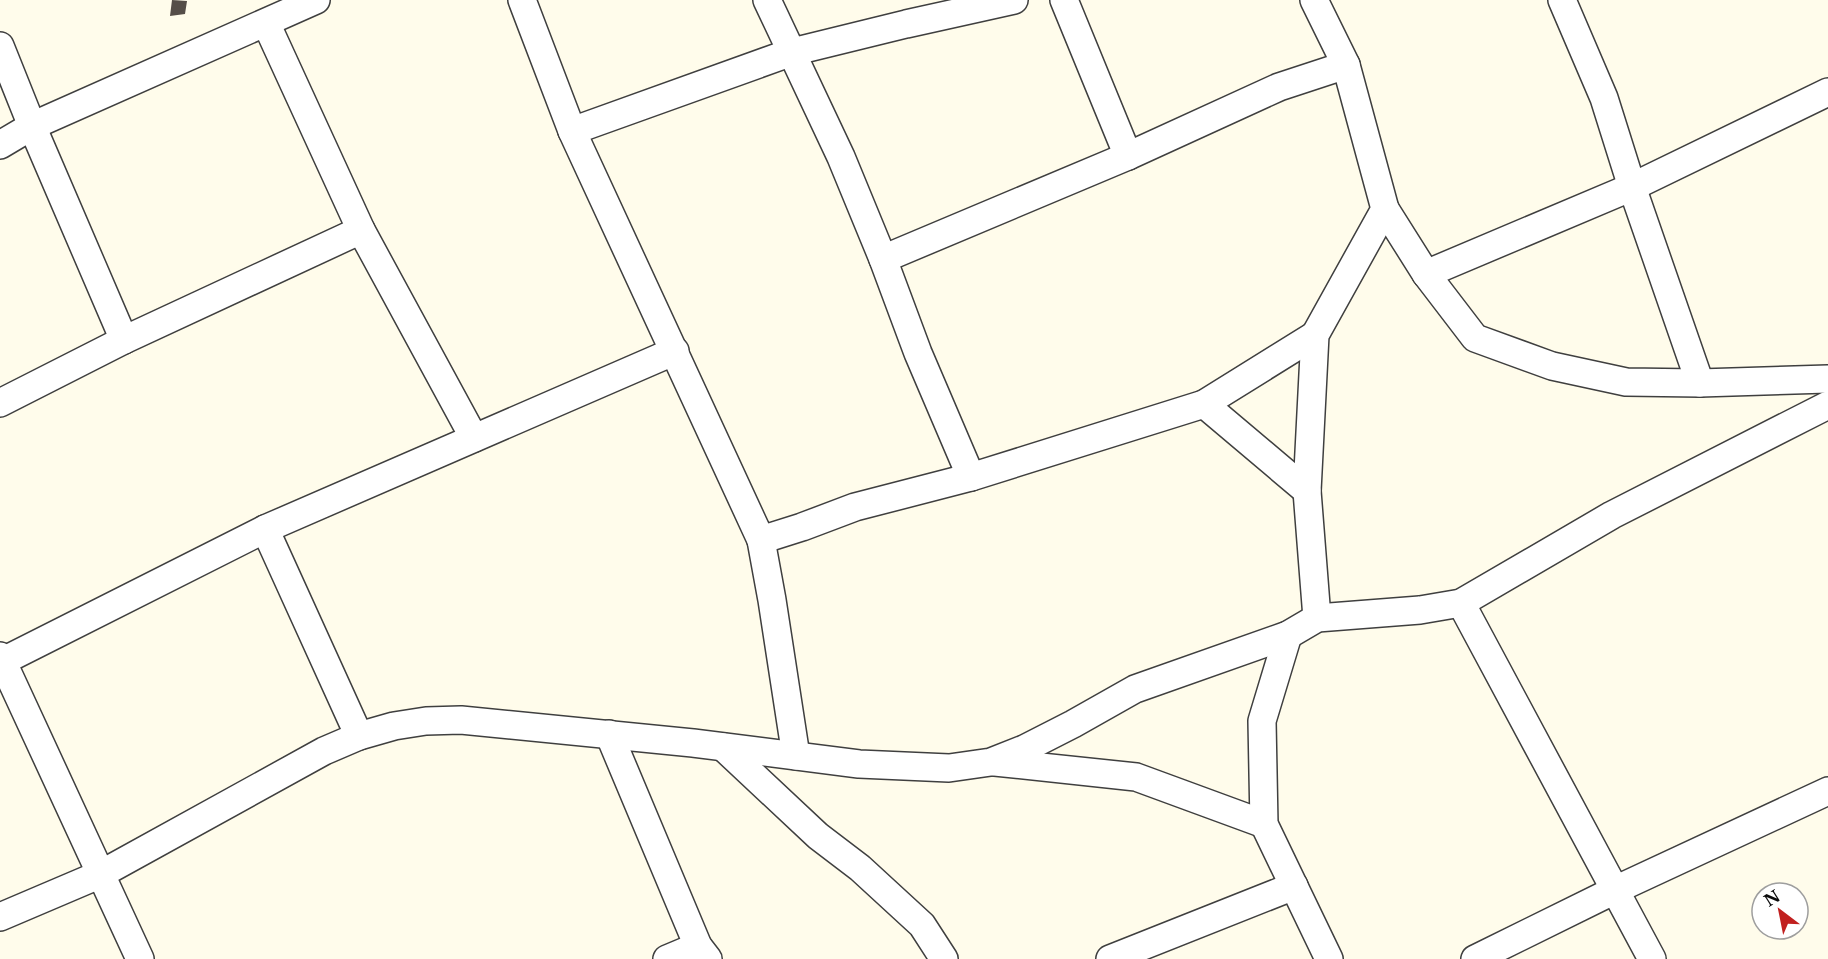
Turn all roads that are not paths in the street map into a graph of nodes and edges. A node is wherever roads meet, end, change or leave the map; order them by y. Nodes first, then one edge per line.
1 (316, 0) edge
2 (522, 0) edge
3 (767, 0) edge
4 (1014, 0) edge
5 (1064, 0) edge
6 (1314, 0) edge
7 (1562, 0) edge
8 (266, 23) junction
9 (0, 46) edge
10 (792, 52) junction
11 (1346, 65) junction
12 (1828, 92) edge
13 (32, 126) junction
14 (572, 131) junction
15 (0, 145) edge
16 (1128, 156) junction
17 (1632, 187) junction
18 (1385, 209) junction
19 (361, 230) junction
20 (883, 259) junction
21 (1426, 274) junction
22 (1315, 335) junction
23 (124, 340) junction
24 (675, 351) junction
25 (1828, 379) edge
26 (1701, 383) junction
27 (0, 403) edge
28 (1204, 404) junction
29 (1828, 405) edge
30 (474, 438) junction
31 (971, 477) junction
32 (1308, 491) junction
33 (265, 529) junction
34 (761, 540) junction
35 (1461, 603) junction
36 (1317, 618) junction
37 (1288, 635) junction
38 (2, 658) edge
39 (609, 734) junction
40 (359, 736) junction
41 (723, 747) junction
42 (796, 756) junction
43 (991, 762) junction
44 (1828, 791) edge
45 (1264, 824) junction
46 (101, 874) junction
47 (1294, 886) junction
48 (1615, 890) junction
49 (0, 917) edge
50 (703, 952) edge
51 (140, 959) edge
52 (667, 959) edge
53 (944, 959) edge
54 (1110, 959) edge
55 (1329, 959) edge
56 (1475, 959) edge
57 (1652, 959) edge

1 - 8 street
2 - 14 street
3 - 10 street
4 - 10 street
5 - 16 street
6 - 11 street
7 - 17 street
8 - 13 street
8 - 19 street
9 - 13 street
10 - 14 street
10 - 20 street
11 - 16 street
11 - 18 street
12 - 17 street
13 - 15 street
13 - 23 street
14 - 24 street
16 - 20 street
17 - 21 street
17 - 26 street
18 - 21 street
18 - 22 street
19 - 23 street
19 - 30 street
20 - 31 street
21 - 26 street
22 - 28 street
22 - 32 street
23 - 27 street
24 - 30 street
24 - 34 street
25 - 26 street
28 - 31 street
28 - 32 street
29 - 35 street
30 - 33 street
31 - 34 street
32 - 36 street
33 - 38 street
33 - 40 street
34 - 42 street
35 - 36 street
35 - 48 street
36 - 37 street
37 - 43 street
37 - 45 street
38 - 46 street
39 - 40 street
39 - 41 street
39 - 50 street
40 - 46 street
41 - 42 street
41 - 53 street
42 - 43 street
43 - 45 street
44 - 48 street
45 - 47 street
46 - 49 street
46 - 51 street
47 - 54 street
47 - 55 street
48 - 56 street
48 - 57 street
50 - 52 street

